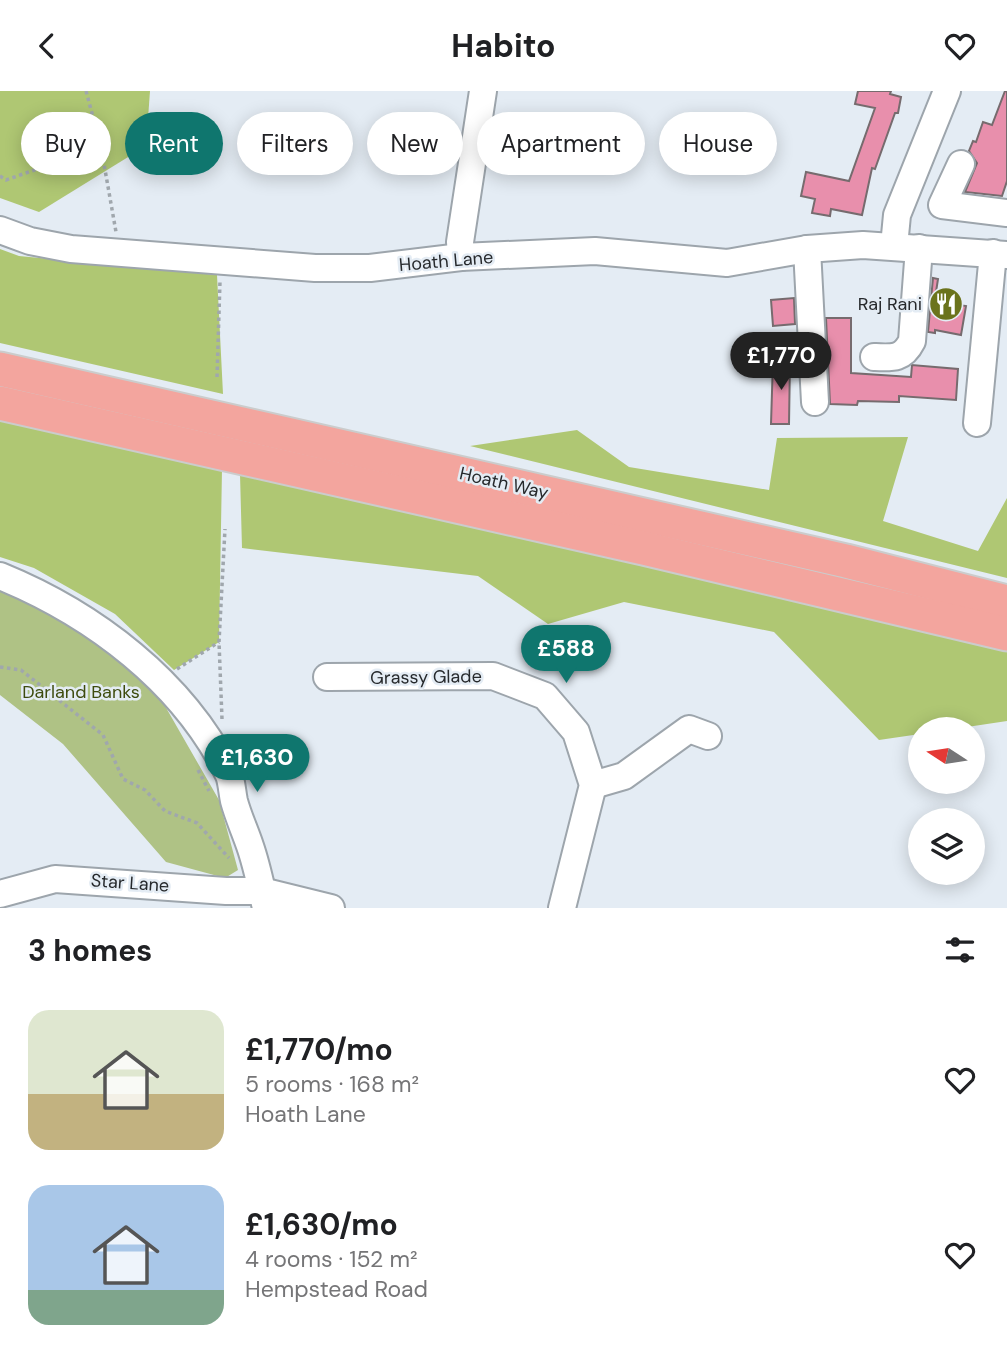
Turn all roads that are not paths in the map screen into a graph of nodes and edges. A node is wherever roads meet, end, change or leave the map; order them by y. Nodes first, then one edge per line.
1 (483, 91) edge
2 (947, 91) edge
3 (961, 165) dead end
4 (1007, 213) edge
5 (0, 230) edge
6 (907, 247) junction
7 (1002, 248) edge
8 (807, 249) junction
9 (461, 257) junction
10 (874, 358) dead end
11 (0, 369) edge
12 (814, 402) dead end
13 (0, 403) edge
14 (977, 423) dead end
15 (0, 576) edge
16 (1007, 601) edge
17 (1007, 634) edge
18 (327, 677) dead end
19 (708, 736) dead end
20 (593, 785) junction
21 (0, 894) edge
22 (264, 899) edge
23 (331, 908) edge
24 (562, 908) edge

1 - 9 street
2 - 6 street
3 - 4 street
5 - 9 street, Hoath Lane
6 - 7 street, Hoath Lane
6 - 8 street, Hoath Lane
6 - 10 street
7 - 14 street
8 - 9 street, Hoath Lane
8 - 12 street
11 - 16 main road, Hoath Way
13 - 17 main road, Hoath Way
15 - 22 street
18 - 20 street, Grassy Glade
19 - 20 street
20 - 24 street
21 - 22 street, Star Lane
22 - 23 street, Star Lane

